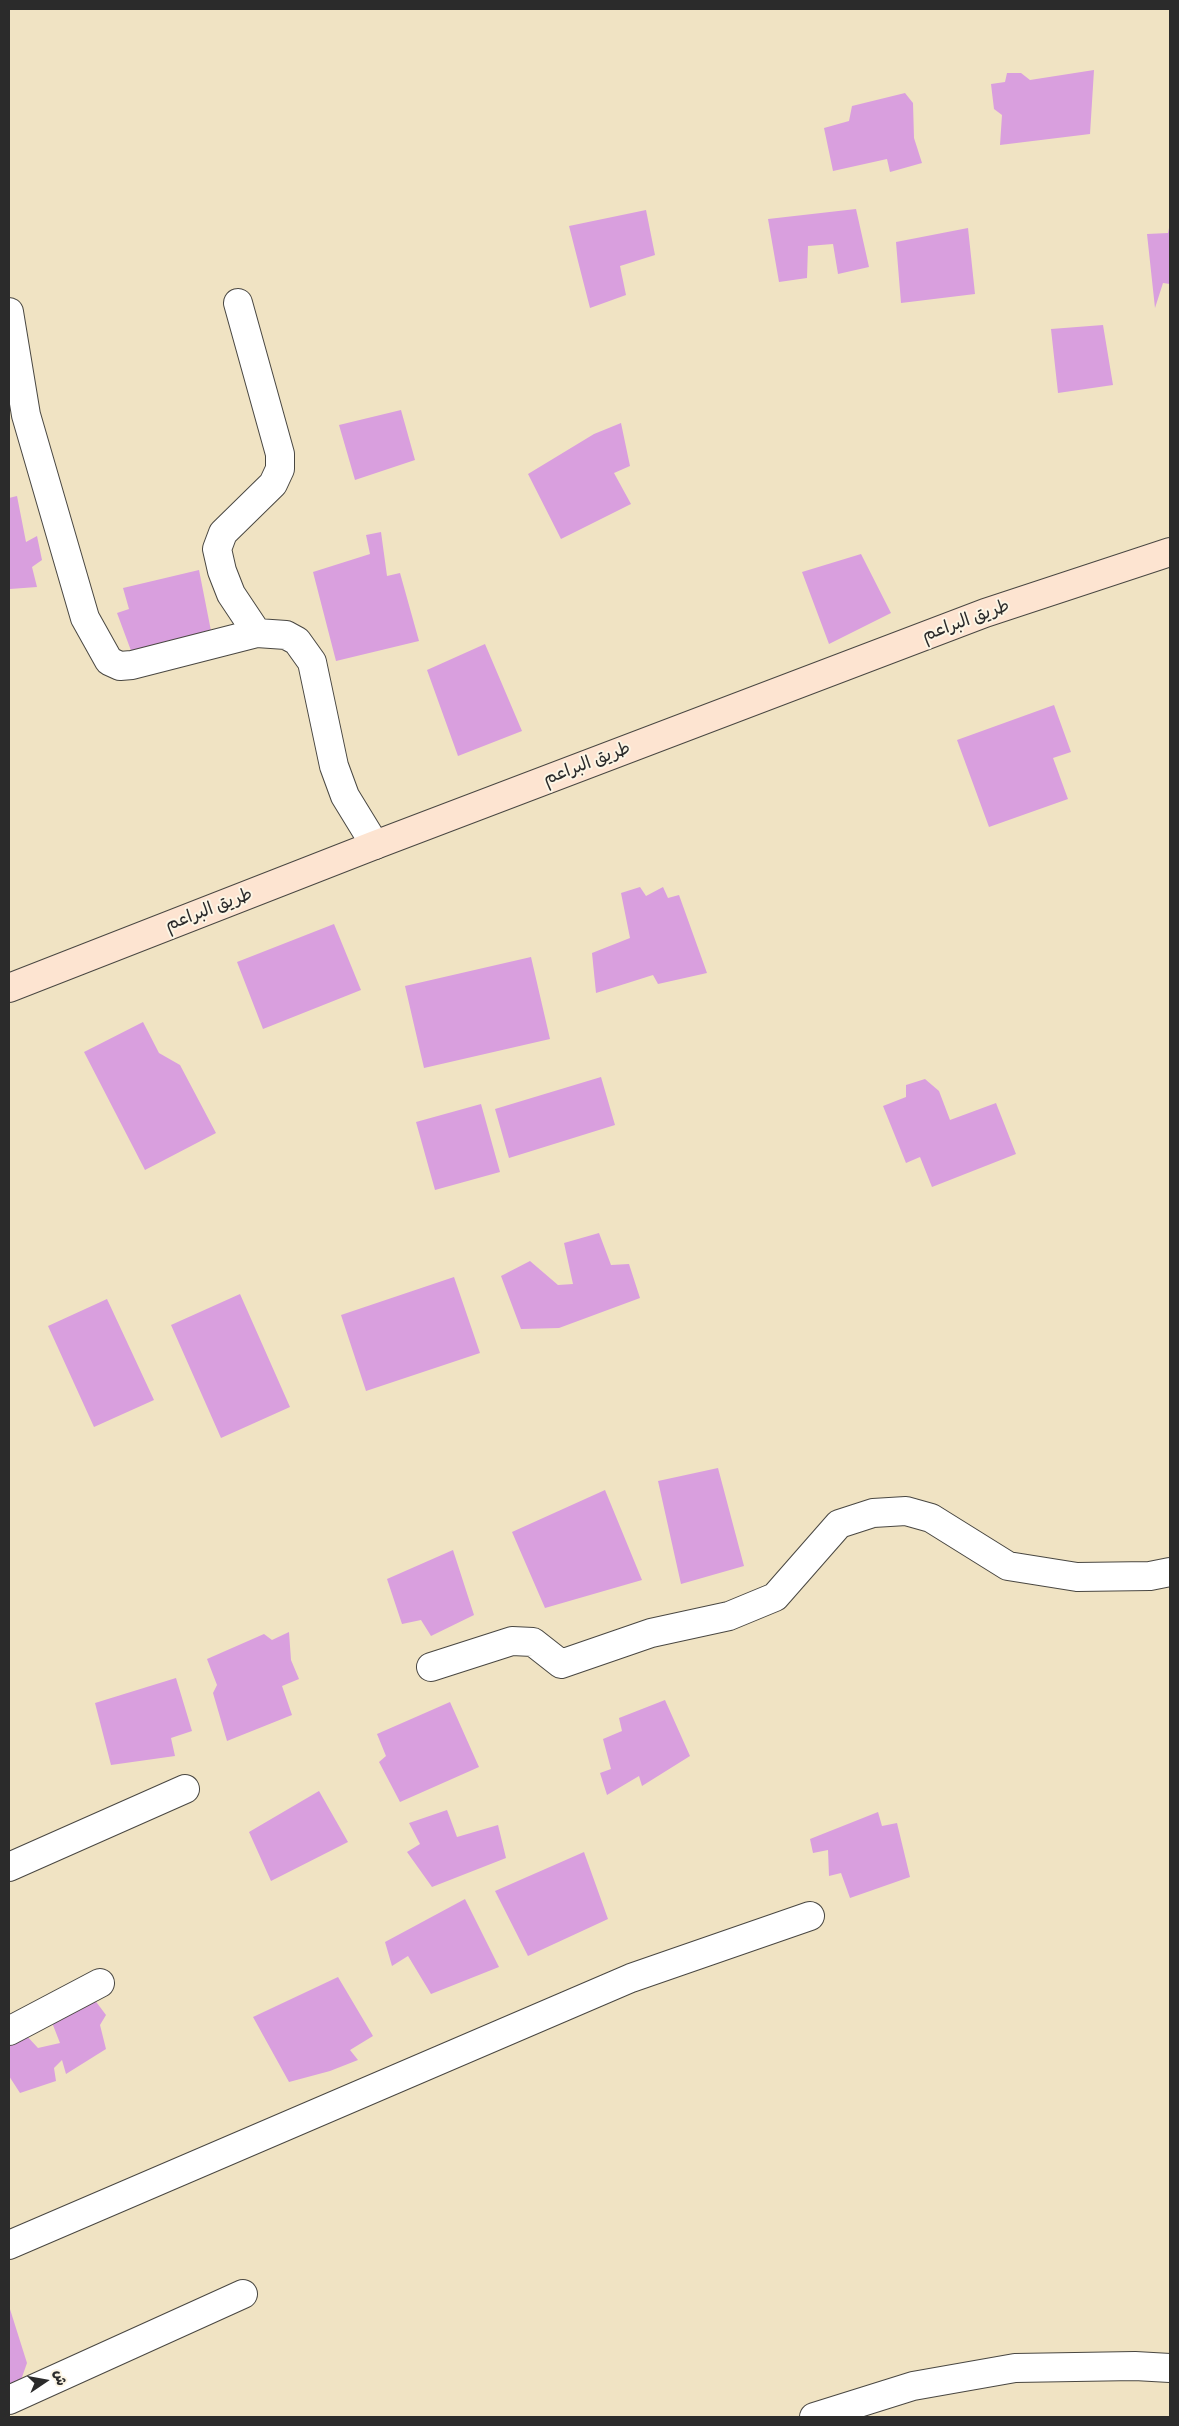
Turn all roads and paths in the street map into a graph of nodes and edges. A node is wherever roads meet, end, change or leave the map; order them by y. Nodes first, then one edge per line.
1 (238, 304) dead end
2 (9, 312) edge
3 (1170, 552) edge
4 (257, 633) junction
5 (375, 845) junction
6 (9, 988) edge
7 (1170, 1572) edge
8 (432, 1667) dead end
9 (185, 1790) dead end
10 (9, 1867) edge
11 (810, 1916) dead end
12 (100, 1983) dead end
13 (9, 2032) edge
14 (9, 2245) edge
15 (243, 2294) dead end
16 (1170, 2368) edge
17 (9, 2400) edge
18 (814, 2417) edge

1 - 4 street
2 - 4 street
3 - 5 street, طريق البراعم
4 - 5 street
5 - 6 street, طريق البراعم
7 - 8 street
9 - 10 street
11 - 14 street
12 - 13 street
15 - 17 street
16 - 18 street

